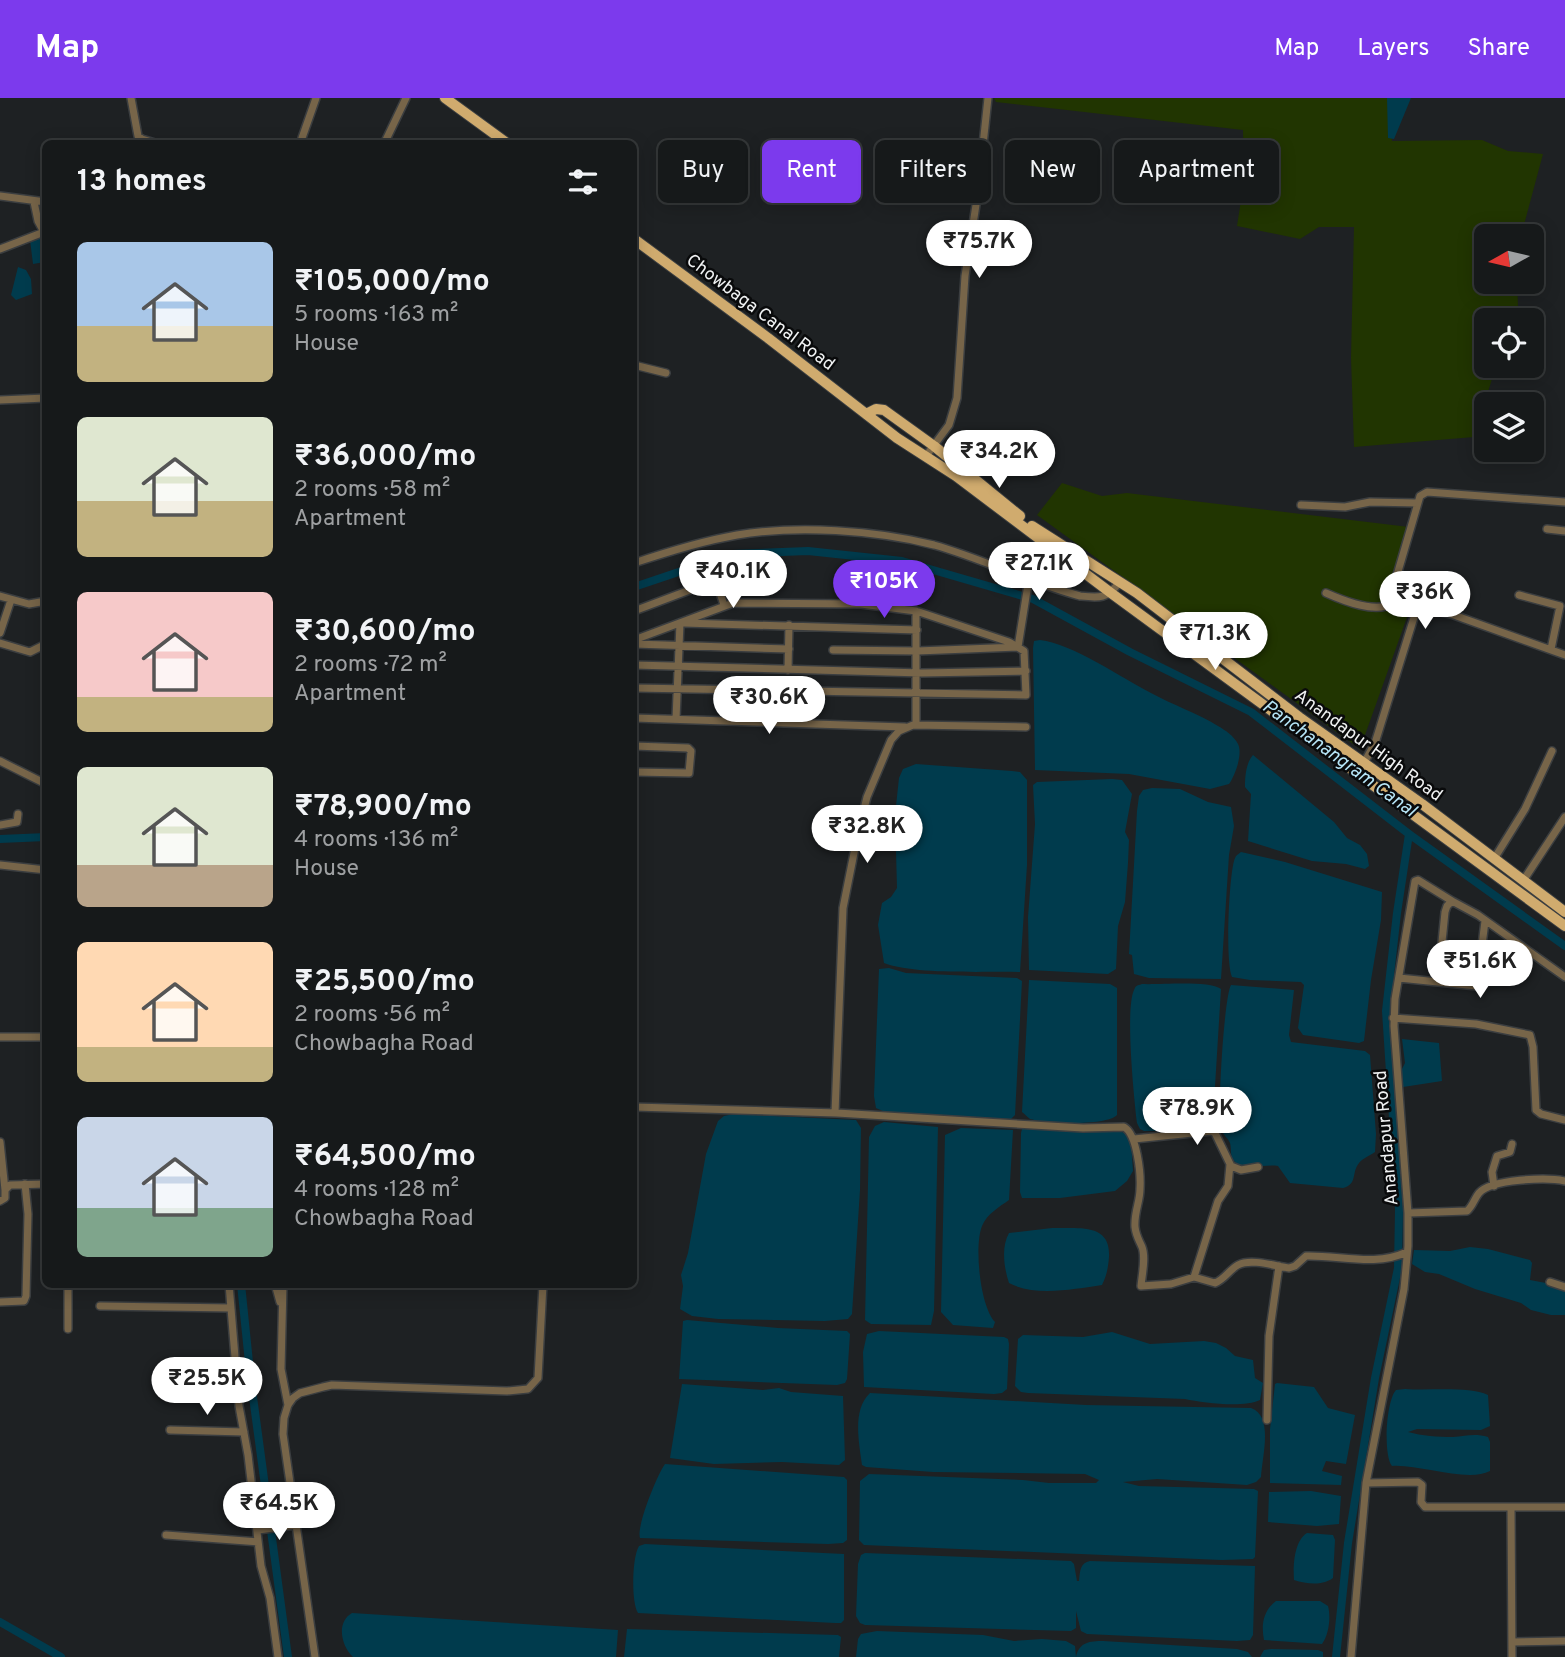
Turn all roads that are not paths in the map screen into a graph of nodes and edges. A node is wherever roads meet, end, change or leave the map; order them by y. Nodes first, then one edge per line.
1 (131, 98) edge
2 (316, 98) edge
3 (406, 98) edge
4 (445, 98) edge
5 (988, 98) edge
6 (302, 138) dead end
7 (145, 140) edge
8 (386, 140) edge
9 (503, 140) edge
10 (0, 196) edge
11 (34, 202) junction
12 (42, 202) edge
13 (42, 225) edge
14 (42, 234) edge
15 (637, 244) edge
16 (0, 248) edge
17 (637, 366) edge
18 (666, 373) dead end
19 (42, 398) edge
20 (0, 400) edge
21 (866, 414) junction
22 (934, 446) junction
23 (926, 456) junction
24 (1565, 502) edge
25 (1418, 503) junction
26 (1301, 505) dead end
27 (1548, 529) dead end
28 (1565, 531) edge
29 (637, 562) edge
30 (1029, 578) junction
31 (1119, 583) junction
32 (1111, 593) junction
33 (1326, 593) dead end
34 (1519, 595) dead end
35 (0, 597) edge
36 (11, 600) junction
37 (42, 602) edge
38 (1393, 603) junction
39 (724, 605) junction
40 (637, 610) edge
41 (916, 611) junction
42 (1416, 611) junction
43 (1562, 612) edge
44 (678, 623) junction
45 (789, 625) junction
46 (917, 630) junction
47 (0, 633) edge
48 (637, 641) edge
49 (637, 642) edge
50 (0, 643) edge
51 (679, 645) junction
52 (42, 646) edge
53 (1018, 647) junction
54 (789, 649) junction
55 (1550, 649) junction
56 (833, 650) dead end
57 (918, 651) junction
58 (1565, 655) edge
59 (637, 665) edge
60 (678, 667) junction
61 (788, 670) junction
62 (1026, 671) junction
63 (917, 673) junction
64 (637, 688) edge
65 (677, 689) junction
66 (916, 695) junction
67 (637, 718) edge
68 (677, 719) junction
69 (916, 725) junction
70 (905, 727) junction
71 (1026, 727) dead end
72 (637, 746) edge
73 (1552, 751) dead end
74 (0, 761) edge
75 (1364, 763) junction
76 (637, 772) edge
77 (42, 782) edge
78 (18, 814) dead end
79 (1565, 817) edge
80 (0, 825) edge
81 (1494, 859) junction
82 (0, 865) edge
83 (42, 870) edge
84 (1523, 881) junction
85 (1452, 901) junction
86 (1565, 912) edge
87 (1485, 921) junction
88 (1565, 926) edge
89 (1565, 977) edge
90 (1399, 978) junction
91 (1438, 982) junction
92 (1393, 1018) junction
93 (0, 1037) edge
94 (42, 1037) edge
95 (637, 1107) edge
96 (835, 1112) junction
97 (1565, 1120) edge
98 (1135, 1139) junction
99 (0, 1142) edge
100 (1512, 1144) dead end
101 (1230, 1164) junction
102 (1258, 1167) dead end
103 (1565, 1181) edge
104 (25, 1184) junction
105 (42, 1184) edge
106 (1494, 1186) junction
107 (5, 1189) junction
108 (0, 1201) edge
109 (1408, 1213) junction
110 (1404, 1253) junction
111 (1279, 1266) junction
112 (1194, 1277) junction
113 (1550, 1282) dead end
114 (1565, 1287) edge
115 (68, 1288) edge
116 (229, 1288) edge
117 (276, 1288) edge
118 (283, 1288) edge
119 (542, 1288) edge
120 (0, 1302) edge
121 (100, 1306) dead end
122 (231, 1308) junction
123 (282, 1309) junction
124 (68, 1329) dead end
125 (288, 1405) junction
126 (1267, 1420) dead end
127 (170, 1430) dead end
128 (244, 1432) junction
129 (1366, 1483) junction
130 (1511, 1507) junction
131 (1565, 1507) edge
132 (296, 1525) junction
133 (258, 1530) junction
134 (166, 1535) dead end
135 (258, 1542) junction
136 (1565, 1641) edge
137 (1512, 1642) junction
138 (278, 1657) edge
139 (315, 1657) edge
140 (1351, 1657) edge
141 (1512, 1657) edge

1 - 7 street
2 - 6 street
3 - 8 street
4 - 9 main road
5 - 22 street
10 - 11 street
11 - 12 street
11 - 13 street
14 - 16 street
15 - 21 main road, Chowbaga Canal Road
17 - 18 street
19 - 20 street
21 - 22 main road, Anandapur High Road
21 - 23 main road, Anandapur High Road
22 - 23 street
22 - 31 main road, Anandapur High Road
23 - 32 main road, Anandapur High Road
24 - 25 street
25 - 26 street
25 - 38 street
27 - 28 street
29 - 30 street
30 - 32 street
30 - 53 street
31 - 32 street
31 - 75 main road, Anandapur High Road
32 - 88 main road, Anandapur High Road
33 - 38 street
34 - 43 street
35 - 36 street
36 - 37 street
36 - 47 street
38 - 42 street
39 - 40 street
39 - 41 street
39 - 44 street
41 - 46 street
41 - 53 street
42 - 55 street
42 - 75 street
43 - 55 street
44 - 45 street
44 - 48 street
44 - 51 street
45 - 46 street
45 - 54 street
46 - 57 street
49 - 51 street
50 - 52 street
51 - 54 street
51 - 60 street
53 - 57 street
53 - 62 street
54 - 61 street
55 - 58 street
56 - 57 street
57 - 63 street
59 - 60 street
60 - 61 street
60 - 65 street
61 - 63 street
62 - 63 street
62 - 66 street
63 - 66 street
64 - 65 street
65 - 66 street
65 - 68 street
66 - 69 street
67 - 68 street
68 - 70 street
69 - 70 street
69 - 71 street
70 - 96 street
72 - 76 street
73 - 81 street
74 - 77 street
75 - 81 main road, Anandapur High Road
78 - 80 street
79 - 84 street
81 - 84 main road, Anandapur High Road
82 - 83 street
84 - 86 main road, Anandapur High Road
85 - 87 street, Anandapur Road
85 - 90 street, Anandapur Road
85 - 91 street
87 - 89 street, Anandapur Road
87 - 91 street
90 - 91 street
90 - 92 street, Anandapur Road
92 - 97 street
92 - 109 street, Anandapur Road
93 - 94 street
95 - 96 street
96 - 98 street
98 - 101 street
98 - 112 street
99 - 107 street
100 - 106 street
101 - 102 street
101 - 112 street
103 - 106 street
104 - 105 street
104 - 107 street
104 - 120 street
106 - 109 street, Anandapur Road
107 - 108 street
109 - 110 street
110 - 111 street
110 - 129 street
111 - 112 street
111 - 126 street
113 - 114 street
115 - 124 street
116 - 122 street
117 - 123 street
118 - 123 street
119 - 125 street
121 - 122 street
122 - 128 street
123 - 125 street
125 - 132 street
127 - 128 street
128 - 133 street
129 - 130 street
129 - 140 street
130 - 131 street
130 - 137 street
132 - 133 street
132 - 139 street
133 - 135 street
134 - 135 street
135 - 138 street
136 - 137 street
137 - 141 street

